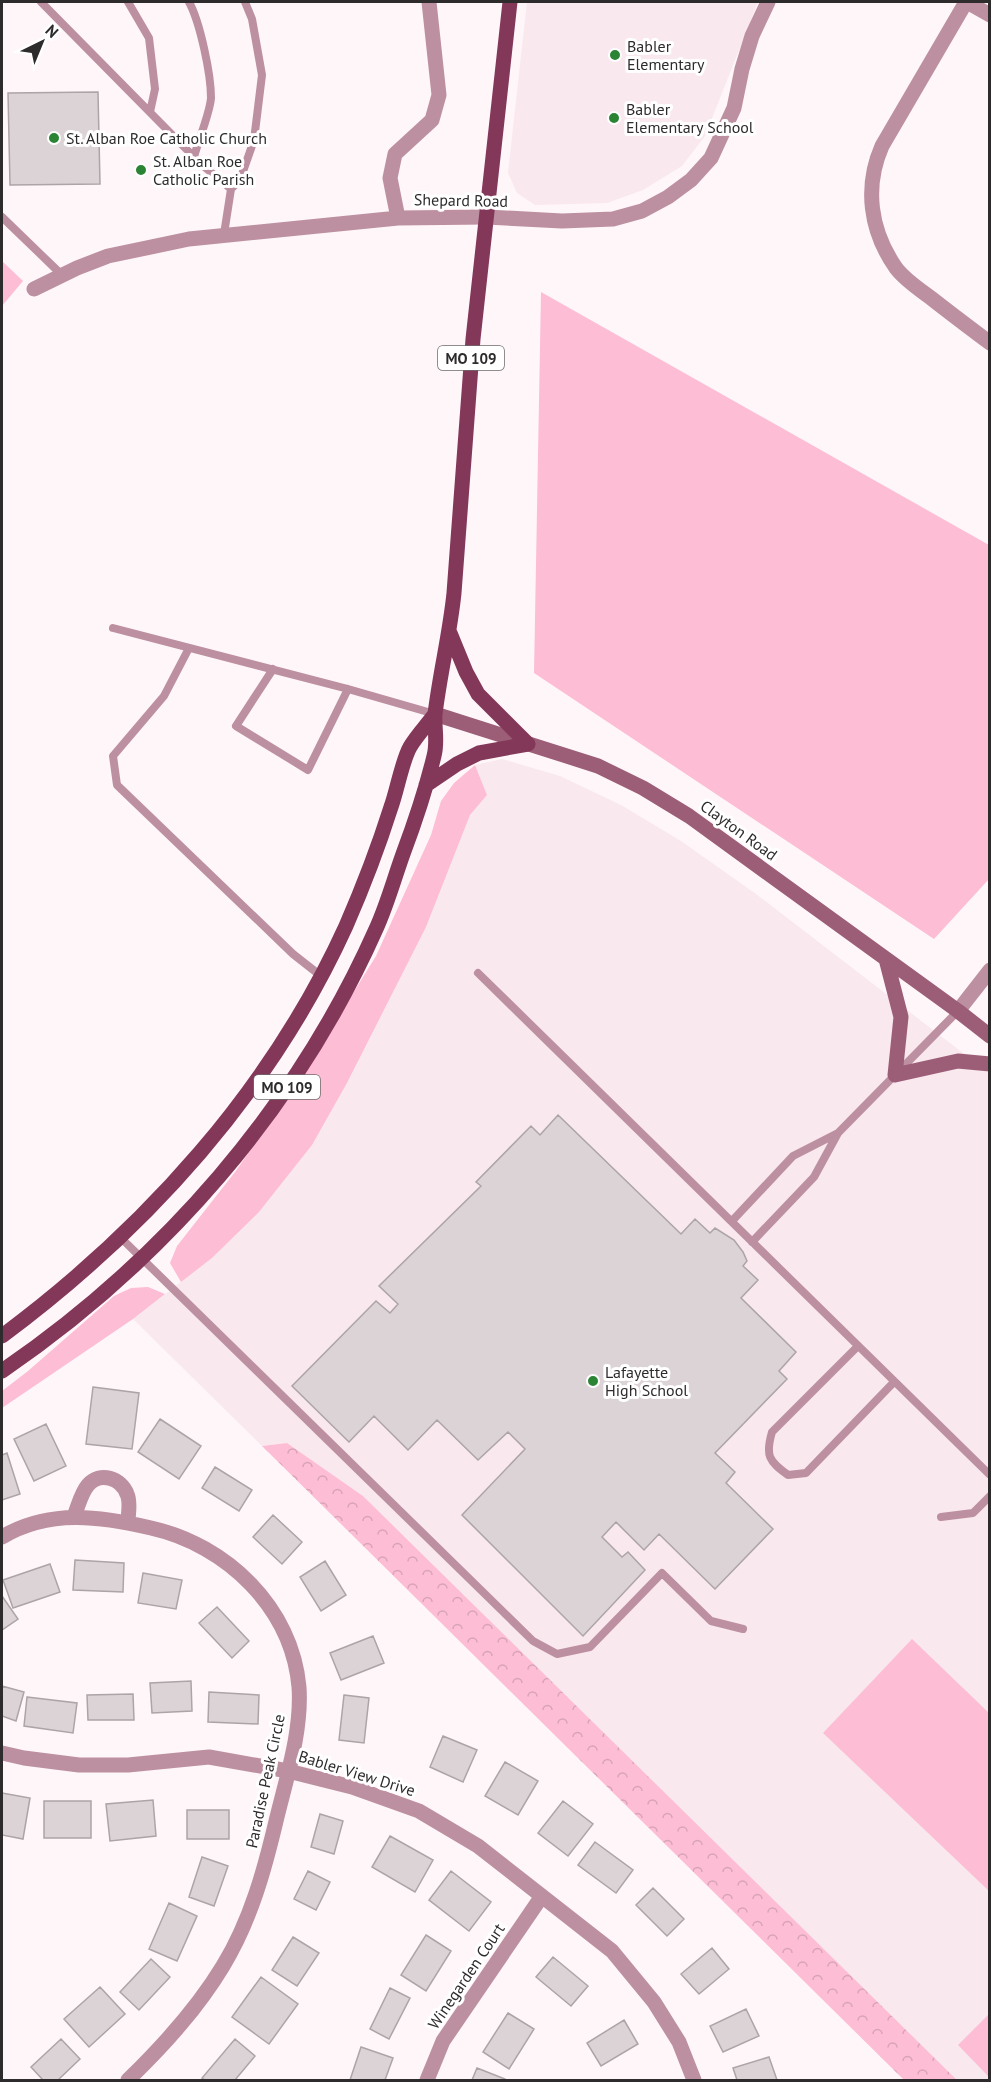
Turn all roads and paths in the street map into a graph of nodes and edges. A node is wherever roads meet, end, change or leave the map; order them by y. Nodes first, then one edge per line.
1 (41, 2) edge
2 (128, 2) edge
3 (189, 2) edge
4 (245, 2) edge
5 (429, 2) edge
6 (510, 2) edge
7 (768, 2) edge
8 (966, 2) edge
9 (990, 15) edge
10 (150, 112) junction
11 (194, 157) junction
12 (231, 189) junction
13 (2, 217) edge
14 (487, 217) junction
15 (398, 218) junction
16 (224, 234) junction
17 (62, 275) junction
18 (34, 289) dead end
19 (990, 343) edge
20 (113, 628) dead end
21 (450, 632) junction
22 (189, 648) junction
23 (273, 669) junction
24 (348, 689) junction
25 (435, 714) junction
26 (528, 744) junction
27 (426, 784) junction
28 (886, 959) junction
29 (990, 970) edge
30 (478, 973) dead end
31 (321, 976) junction
32 (958, 1011) junction
33 (990, 1036) edge
34 (990, 1064) edge
35 (895, 1075) junction
36 (838, 1133) junction
37 (732, 1221) junction
38 (121, 1238) junction
39 (752, 1242) junction
40 (142, 1259) junction
41 (2, 1336) edge
42 (858, 1346) junction
43 (2, 1371) edge
44 (894, 1382) junction
45 (990, 1475) edge
46 (990, 1496) edge
47 (74, 1516) junction
48 (941, 1517) dead end
49 (128, 1522) junction
50 (2, 1537) edge
51 (743, 1629) dead end
52 (2, 1753) edge
53 (288, 1771) junction
54 (542, 1896) junction
55 (128, 2080) edge
56 (427, 2080) edge
57 (694, 2080) edge

1 - 10 lane
2 - 10 lane
3 - 11 lane
4 - 12 lane
5 - 15 street
6 - 14 main road, MO 109
7 - 14 street, Shepard Road
8 - 9 street
8 - 19 street
10 - 11 lane
11 - 12 lane
12 - 16 lane
13 - 17 lane
14 - 15 street, Shepard Road
14 - 21 main road, MO 109
15 - 16 street, Shepard Road
16 - 17 street, Shepard Road
17 - 18 street, Shepard Road
20 - 22 lane
21 - 25 main road, MO 109
21 - 26 main road
22 - 23 lane
22 - 31 lane
23 - 24 lane
23 - 24 lane
24 - 25 lane
25 - 26 main road, Clayton Road
25 - 27 main road, MO 109
25 - 31 main road, MO 109
26 - 27 main road
26 - 28 main road, Clayton Road
27 - 40 main road, MO 109
28 - 32 main road, Clayton Road
28 - 35 main road
29 - 32 street
30 - 37 lane
31 - 38 main road, MO 109
32 - 33 main road, Clayton Road
32 - 35 lane
34 - 35 main road
35 - 36 lane
36 - 37 lane
36 - 39 lane
37 - 39 lane
38 - 40 lane
38 - 41 main road, MO 109
39 - 42 lane
40 - 43 main road, MO 109
40 - 51 lane
42 - 44 lane
42 - 44 lane
44 - 45 lane
46 - 48 lane
47 - 49 street, Paradise Peak Circle
47 - 49 street
47 - 50 street, Paradise Peak Circle
49 - 53 street, Paradise Peak Circle
52 - 53 street, Babler View Drive
53 - 54 street, Babler View Drive
53 - 55 street, Paradise Peak Circle
54 - 56 street, Winegarden Court
54 - 57 street, Babler View Drive

